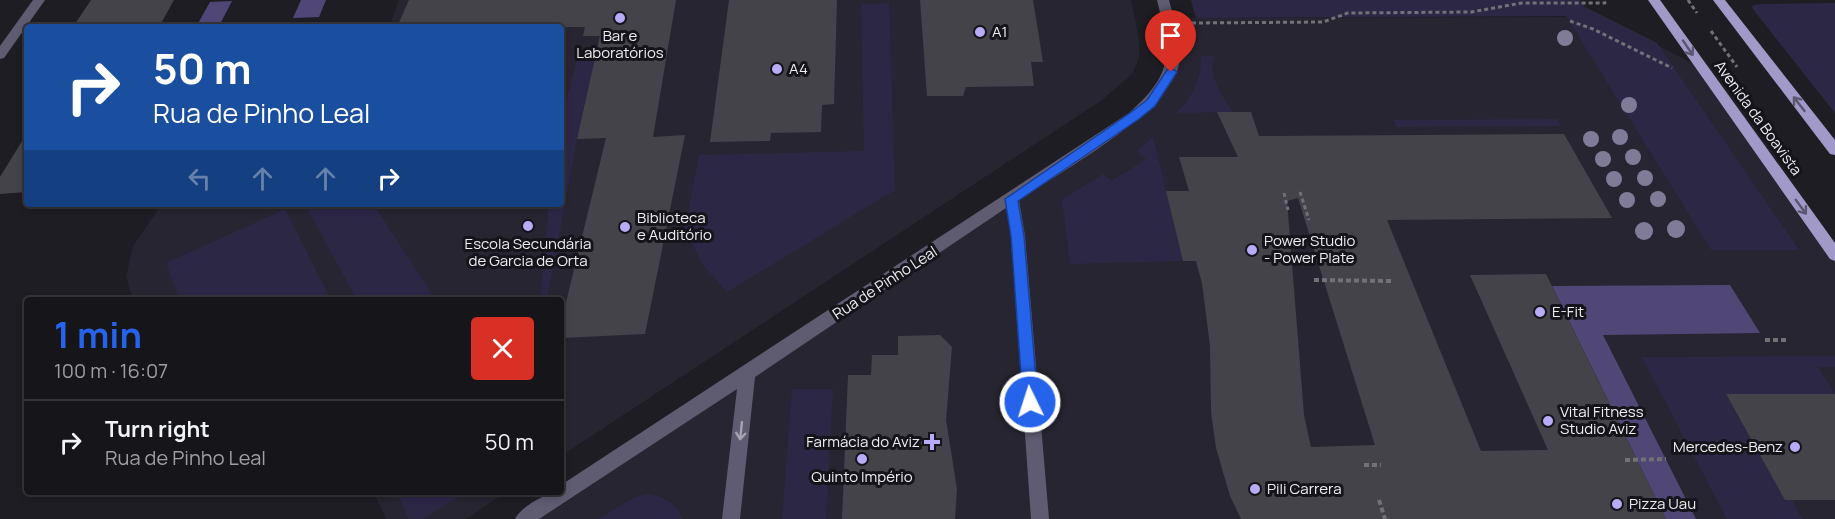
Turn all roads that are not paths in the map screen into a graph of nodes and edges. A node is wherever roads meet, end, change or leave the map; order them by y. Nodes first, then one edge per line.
1 (39, 0) edge
2 (1163, 0) edge
3 (1654, 0) edge
4 (1719, 0) edge
5 (0, 55) edge
6 (1835, 150) edge
7 (1012, 199) junction
8 (1835, 255) edge
9 (747, 373) junction
10 (564, 493) edge
11 (561, 495) edge
12 (524, 519) edge
13 (731, 519) edge
14 (1040, 519) edge

1 - 5 street
2 - 7 street, Rua de Pinho Leal
3 -> 8 main road, Avenida da Boavista
6 -> 4 main road
7 - 9 street, Rua de Pinho Leal
7 - 14 street
9 - 10 street, Rua de Pinho Leal
9 -> 13 street
11 - 12 street, Rua de Pinho Leal

